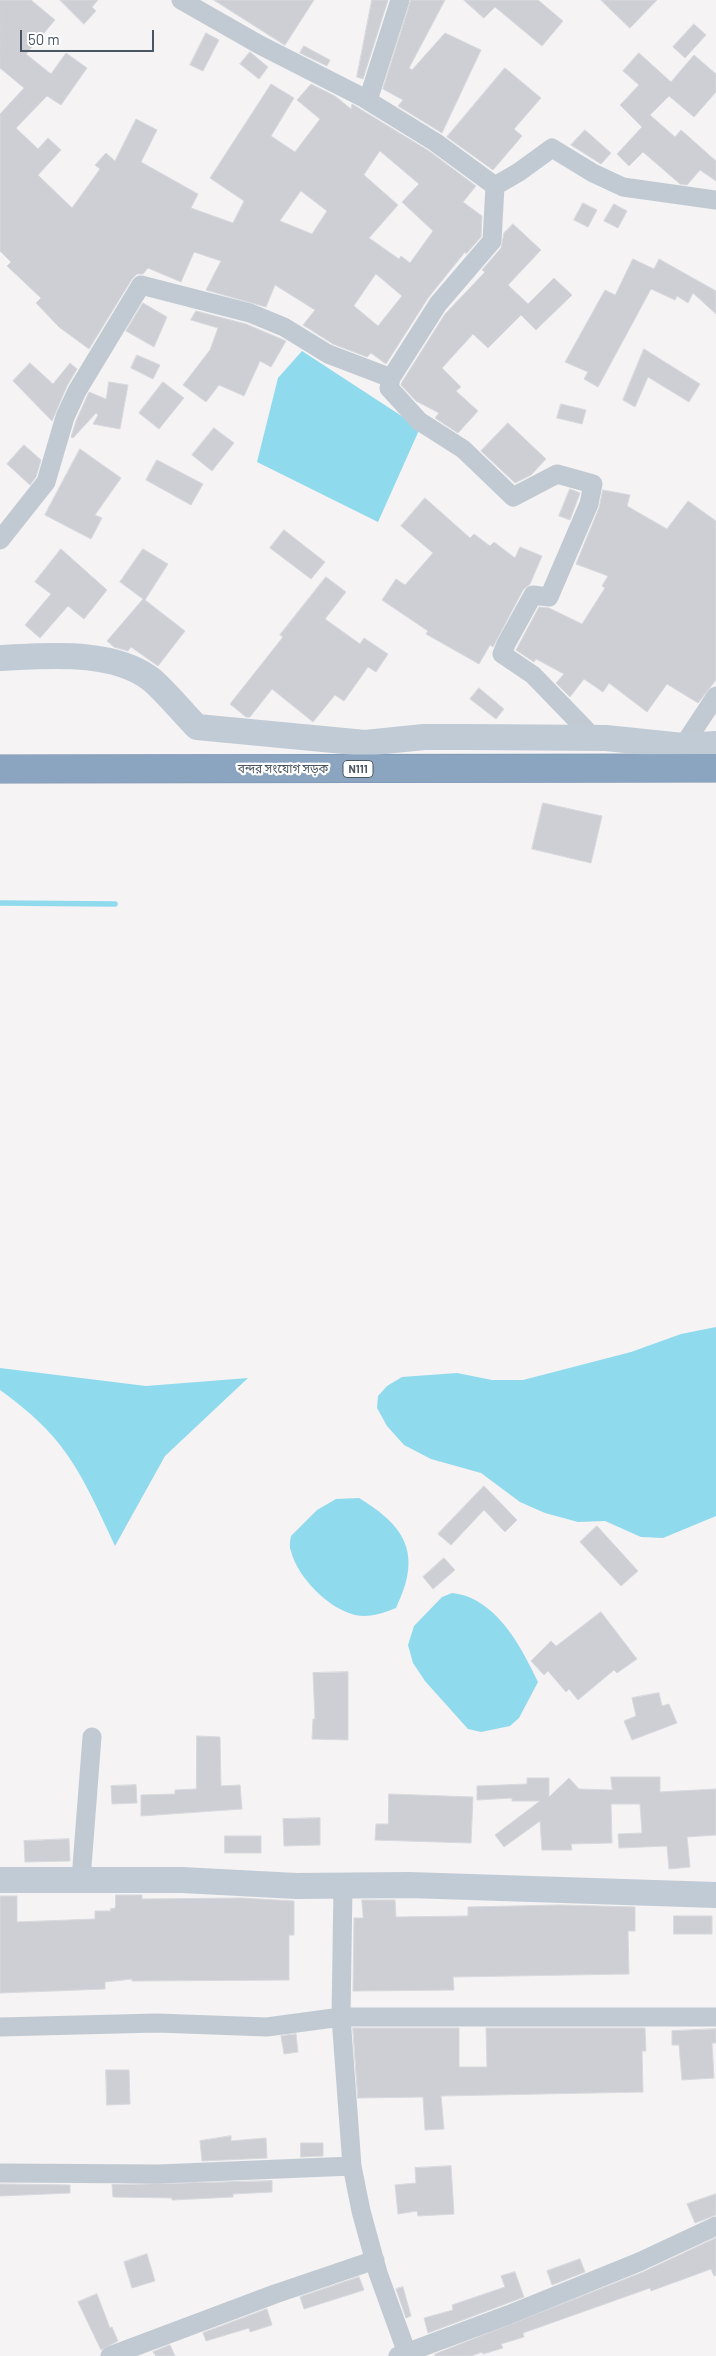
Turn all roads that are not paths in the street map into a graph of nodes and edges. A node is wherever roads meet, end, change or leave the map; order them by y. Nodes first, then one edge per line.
1 (181, 0) edge
2 (400, 0) edge
3 (362, 97) junction
4 (496, 186) junction
5 (716, 200) edge
6 (391, 378) junction
7 (0, 540) edge
8 (0, 658) edge
9 (716, 696) edge
10 (594, 738) junction
11 (716, 744) edge
12 (683, 746) junction
13 (716, 768) edge
14 (0, 769) edge
15 (92, 1737) dead end
16 (0, 1880) edge
17 (80, 1880) junction
18 (343, 1887) junction
19 (716, 1895) edge
20 (341, 2017) junction
21 (716, 2017) edge
22 (0, 2027) edge
23 (352, 2166) junction
24 (0, 2173) edge
25 (716, 2226) edge
26 (375, 2260) junction
27 (404, 2355) edge
28 (110, 2356) edge

1 - 3 street
2 - 3 street
3 - 4 street
4 - 5 street
4 - 6 street
6 - 7 street
6 - 10 street
8 - 10 street
9 - 12 street
10 - 12 street
11 - 12 street
13 - 14 highway, বন্দর সংযোগ সড়ক / N111
15 - 17 street
16 - 17 street
17 - 18 street
18 - 19 street
18 - 20 street
20 - 21 street
20 - 22 street
20 - 23 street
23 - 24 street
23 - 26 street
25 - 27 street
26 - 27 street
26 - 28 street

